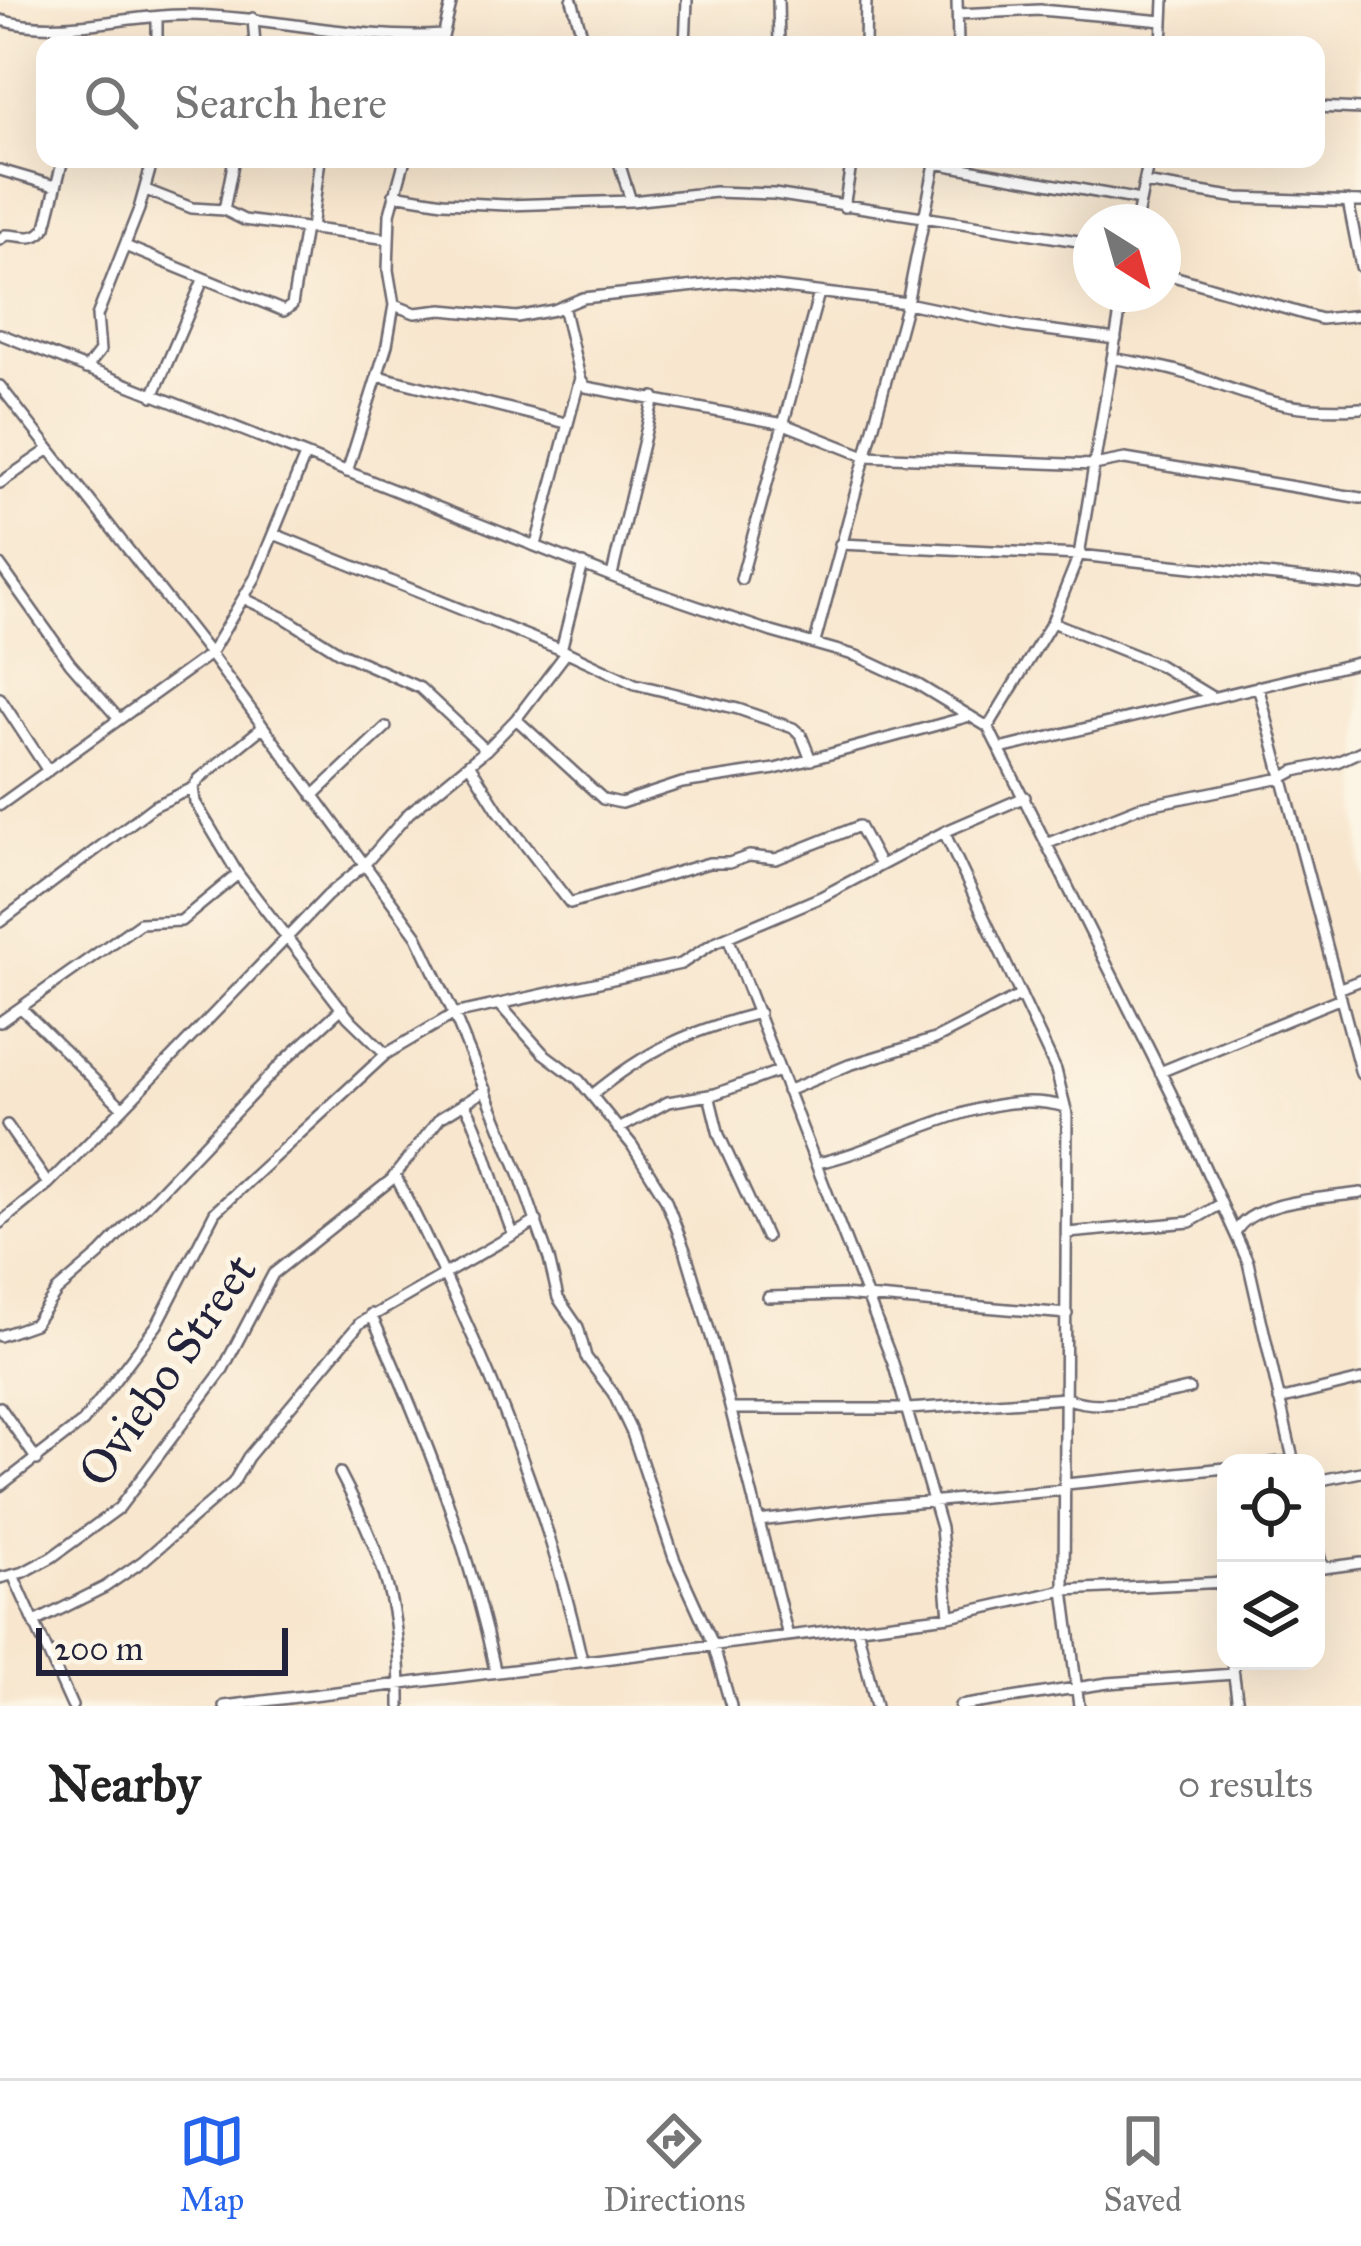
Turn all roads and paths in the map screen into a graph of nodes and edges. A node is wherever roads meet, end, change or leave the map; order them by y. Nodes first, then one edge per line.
1 (452, 0) edge
2 (572, 0) edge
3 (687, 0) edge
4 (778, 0) edge
5 (866, 0) edge
6 (957, 0) edge
7 (1164, 0) edge
8 (958, 14) junction
9 (157, 17) junction
10 (253, 18) junction
11 (0, 20) edge
12 (1163, 21) junction
13 (70, 27) junction
14 (72, 36) edge
15 (157, 36) edge
16 (254, 36) edge
17 (340, 36) edge
18 (443, 36) edge
19 (582, 36) edge
20 (685, 36) edge
21 (779, 36) edge
22 (865, 36) edge
23 (958, 36) edge
24 (1162, 36) edge
25 (1325, 108) edge
26 (1361, 110) edge
27 (61, 168) edge
28 (151, 168) edge
29 (232, 168) edge
30 (318, 168) edge
31 (402, 168) edge
32 (621, 168) edge
33 (850, 168) edge
34 (935, 168) edge
35 (973, 168) edge
36 (1146, 168) edge
37 (0, 170) edge
38 (1144, 183) junction
39 (56, 186) junction
40 (146, 190) junction
41 (394, 194) junction
42 (1140, 200) junction
43 (631, 201) junction
44 (1348, 201) junction
45 (1361, 202) edge
46 (1139, 204) edge
47 (844, 206) junction
48 (224, 210) junction
49 (924, 219) junction
50 (308, 229) junction
51 (389, 239) junction
52 (0, 240) edge
53 (1073, 240) edge
54 (125, 246) junction
55 (1361, 267) edge
56 (1181, 278) edge
57 (203, 280) junction
58 (819, 293) junction
59 (907, 303) junction
60 (394, 305) junction
61 (563, 306) junction
62 (1120, 312) edge
63 (1361, 315) edge
64 (0, 334) edge
65 (1116, 339) junction
66 (1112, 358) junction
67 (86, 369) junction
68 (378, 376) junction
69 (580, 378) junction
70 (0, 386) edge
71 (153, 395) junction
72 (654, 397) junction
73 (1361, 408) edge
74 (566, 423) junction
75 (784, 424) junction
76 (48, 450) junction
77 (305, 456) junction
78 (865, 456) junction
79 (1094, 465) junction
80 (347, 472) junction
81 (0, 483) edge
82 (1361, 498) edge
83 (274, 534) junction
84 (840, 544) junction
85 (536, 545) junction
86 (1079, 556) junction
87 (583, 564) junction
88 (0, 565) edge
89 (612, 575) junction
90 (741, 579) dead end
91 (1361, 585) edge
92 (243, 598) junction
93 (1052, 622) junction
94 (815, 642) junction
95 (564, 651) junction
96 (210, 654) junction
97 (1361, 662) edge
98 (1258, 686) junction
99 (1213, 697) junction
100 (0, 698) edge
101 (970, 716) junction
102 (118, 718) junction
103 (516, 719) junction
104 (263, 727) junction
105 (386, 727) dead end
106 (988, 727) junction
107 (1000, 749) junction
108 (487, 750) junction
109 (1361, 752) edge
110 (811, 760) junction
111 (469, 764) junction
112 (48, 772) junction
113 (1282, 778) junction
114 (193, 788) junction
115 (313, 796) junction
116 (1024, 797) junction
117 (0, 805) edge
118 (944, 832) junction
119 (1046, 844) junction
120 (364, 865) junction
121 (880, 865) junction
122 (238, 874) junction
123 (0, 922) edge
124 (289, 936) junction
125 (728, 937) junction
126 (1361, 980) edge
127 (1340, 993) junction
128 (1021, 994) junction
129 (500, 1005) junction
130 (342, 1008) junction
131 (22, 1009) junction
132 (759, 1013) junction
133 (454, 1014) junction
134 (0, 1022) edge
135 (386, 1054) junction
136 (1360, 1068) edge
137 (779, 1071) junction
138 (1160, 1072) junction
139 (486, 1090) junction
140 (787, 1091) junction
141 (592, 1095) junction
142 (709, 1095) junction
143 (463, 1103) junction
144 (1066, 1107) junction
145 (124, 1108) junction
146 (7, 1125) dead end
147 (618, 1129) junction
148 (817, 1163) junction
149 (395, 1175) junction
150 (48, 1184) junction
151 (1361, 1193) edge
152 (1221, 1204) junction
153 (537, 1221) junction
154 (0, 1223) edge
155 (513, 1233) junction
156 (1068, 1233) junction
157 (1234, 1233) junction
158 (766, 1237) dead end
159 (445, 1273) junction
160 (869, 1297) junction
161 (768, 1298) dead end
162 (371, 1314) junction
163 (1067, 1314) junction
164 (0, 1336) edge
165 (1361, 1380) edge
166 (1189, 1389) dead end
167 (1066, 1398) junction
168 (1279, 1400) junction
169 (0, 1407) edge
170 (731, 1409) junction
171 (908, 1409) junction
172 (1291, 1454) edge
173 (37, 1460) junction
174 (1217, 1469) edge
175 (1361, 1472) edge
176 (340, 1473) dead end
177 (1325, 1479) edge
178 (0, 1486) edge
179 (1065, 1487) junction
180 (934, 1502) junction
181 (759, 1521) junction
182 (1361, 1563) edge
183 (1325, 1568) edge
184 (13, 1575) junction
185 (0, 1578) edge
186 (1217, 1583) edge
187 (1064, 1590) junction
188 (949, 1616) junction
189 (37, 1621) junction
190 (857, 1628) junction
191 (788, 1636) junction
192 (713, 1644) junction
193 (582, 1660) junction
194 (495, 1670) junction
195 (1233, 1670) edge
196 (1234, 1674) junction
197 (400, 1682) junction
198 (1077, 1689) junction
199 (299, 1700) edge
200 (71, 1706) edge
201 (224, 1706) edge
202 (400, 1706) edge
203 (731, 1706) edge
204 (876, 1706) edge
205 (960, 1706) edge
206 (1079, 1706) edge
207 (1238, 1706) edge

1 - 18 street
2 - 19 street
3 - 20 street
4 - 21 street
5 - 22 street
6 - 8 street
7 - 12 street
8 - 12 street
8 - 23 street
9 - 10 street
9 - 13 street
9 - 15 street
10 - 16 street
10 - 17 street
11 - 13 street
12 - 24 street
13 - 14 street
25 - 26 street
27 - 39 street
28 - 40 street
29 - 48 street
30 - 50 street
31 - 41 street
32 - 43 street
33 - 47 street
34 - 49 street
35 - 42 street
36 - 38 street
37 - 39 street
38 - 42 street
38 - 44 street
39 - 52 street
40 - 48 street
40 - 54 street
41 - 43 street
41 - 51 street
42 - 46 street
43 - 47 street
44 - 45 street
44 - 55 street
47 - 49 street
48 - 50 street
49 - 53 street
49 - 59 street
50 - 51 street
50 - 57 street
51 - 60 street
54 - 57 street
54 - 67 street
56 - 63 street
57 - 71 street
58 - 59 street
58 - 61 street
58 - 75 street
59 - 65 street
59 - 78 street
60 - 61 street
60 - 68 street
61 - 69 street
62 - 65 street
64 - 67 street
65 - 66 street
66 - 73 street
66 - 79 street
67 - 71 street
68 - 74 street
68 - 80 street
69 - 72 street
69 - 74 street
70 - 76 street
71 - 77 street
72 - 75 street
72 - 89 street
74 - 85 street
75 - 78 street
75 - 90 street
76 - 81 street
76 - 96 street
77 - 80 street
77 - 83 street
78 - 79 street
78 - 84 street
79 - 82 street
79 - 86 street
80 - 85 street
83 - 92 street
83 - 95 street
84 - 86 street
84 - 94 street
85 - 87 street
86 - 91 street
86 - 93 street
87 - 89 street
87 - 95 street
88 - 102 street
89 - 94 street
92 - 96 street
92 - 108 street
93 - 99 street
93 - 106 street
94 - 101 street
95 - 103 street
95 - 110 street
96 - 102 street
96 - 104 street
97 - 98 street
98 - 99 street
98 - 113 street
99 - 107 street
100 - 112 street
101 - 106 street
101 - 110 street
102 - 112 street
103 - 108 street
103 - 110 street
104 - 114 street
104 - 115 street
105 - 115 street
106 - 107 street
107 - 116 street
108 - 111 street
109 - 113 street
111 - 120 street
111 - 121 street
112 - 117 street
113 - 119 street
113 - 127 street
114 - 122 street
114 - 123 street
115 - 120 street
116 - 118 street
116 - 119 street
118 - 121 street
118 - 128 street
119 - 138 street
120 - 124 street
120 - 133 street
121 - 125 street
122 - 124 street
122 - 131 street
124 - 130 street
124 - 145 street
125 - 129 street
125 - 132 street
126 - 127 street
127 - 136 street
127 - 138 street
128 - 140 street
128 - 144 street
129 - 133 street
129 - 141 street
130 - 135 street
130 - 164 street
131 - 134 street
131 - 145 street
132 - 137 street
132 - 141 street
133 - 135 street
133 - 139 street
135 - 173 street
137 - 140 street
137 - 142 street
138 - 152 street
139 - 143 street, Oviebo Street
139 - 153 street
140 - 148 street
141 - 147 street
142 - 147 street
142 - 158 street
143 - 149 street, Oviebo Street
143 - 155 street
144 - 148 street
144 - 156 street
145 - 150 street
146 - 150 street
147 - 170 street
148 - 160 street
149 - 159 street
149 - 184 street, Oviebo Street
150 - 154 street
151 - 157 street
152 - 156 street
152 - 157 street
153 - 155 street
153 - 192 street
155 - 159 street
156 - 163 street
157 - 168 street
159 - 162 street
159 - 193 street
160 - 161 street
160 - 163 street
160 - 171 street
162 - 189 street
162 - 194 street
163 - 167 street
165 - 168 street
166 - 167 street
167 - 171 street
167 - 179 street
168 - 172 street
169 - 173 street
170 - 171 street
170 - 181 street
171 - 180 street
173 - 178 street
174 - 179 street
175 - 177 street
176 - 197 street
179 - 180 street
179 - 187 street
180 - 181 street
180 - 188 street
181 - 191 street
182 - 183 street
184 - 185 street, Oviebo Street
184 - 189 street
186 - 187 street
187 - 188 street
187 - 198 street
188 - 190 street
189 - 200 street
190 - 191 street
190 - 204 street
191 - 192 street
192 - 193 street
192 - 203 street
193 - 194 street
194 - 197 street
195 - 196 street
196 - 198 street
196 - 207 street
197 - 199 street
197 - 202 street
198 - 205 street
198 - 206 street
199 - 201 street

